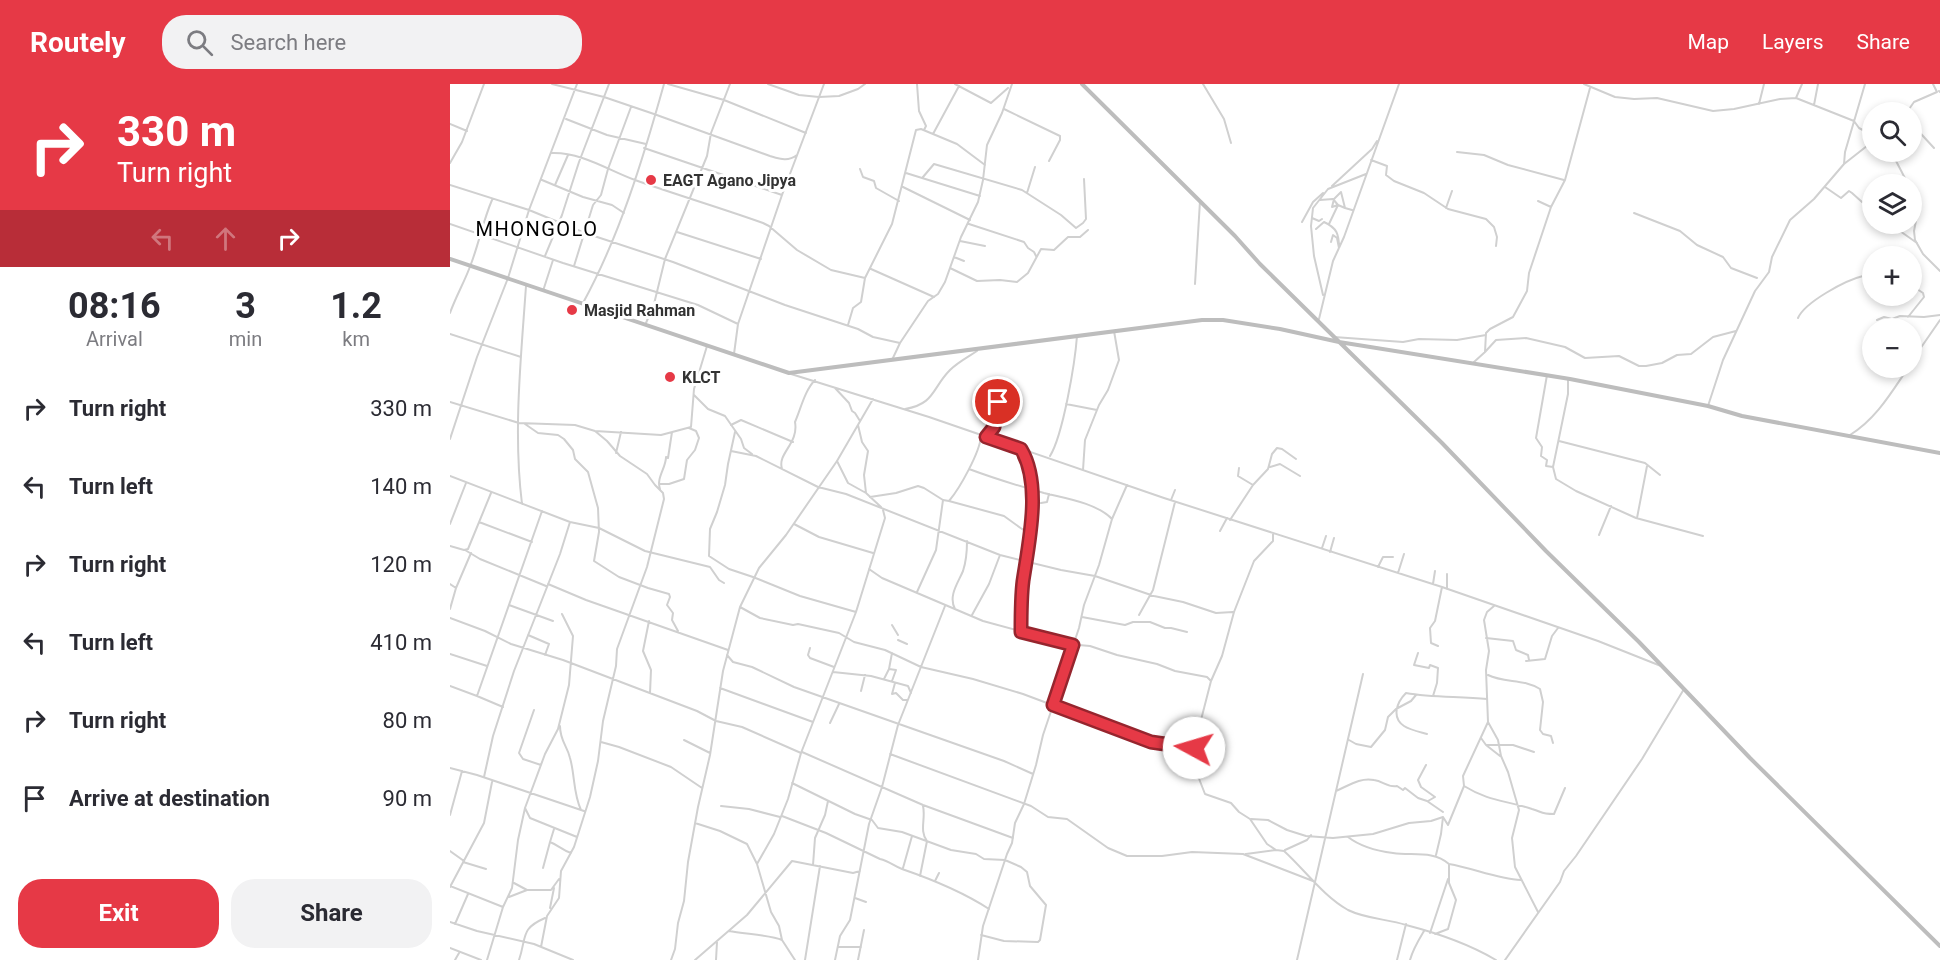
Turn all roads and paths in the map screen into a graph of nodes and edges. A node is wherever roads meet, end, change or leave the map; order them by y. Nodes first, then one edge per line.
1 (484, 84) edge
2 (552, 84) edge
3 (577, 84) edge
4 (609, 84) edge
5 (664, 84) edge
6 (668, 84) edge
7 (730, 84) edge
8 (768, 84) edge
9 (824, 84) edge
10 (865, 84) edge
11 (917, 84) edge
12 (955, 84) edge
13 (1082, 84) edge
14 (1203, 84) edge
15 (1399, 84) edge
16 (1584, 84) edge
17 (1764, 84) edge
18 (1802, 84) edge
19 (1818, 84) edge
20 (1864, 84) edge
21 (1933, 84) edge
22 (1009, 85) edge
23 (959, 86) junction
24 (1590, 87) junction
25 (574, 91) junction
26 (1939, 91) edge
27 (819, 97) junction
28 (604, 98) junction
29 (1796, 98) junction
30 (724, 100) junction
31 (1914, 102) edge
32 (1759, 104) junction
33 (1814, 105) junction
34 (631, 106) junction
35 (1004, 109) junction
36 (654, 114) junction
37 (565, 119) junction
38 (1854, 121) junction
39 (450, 124) edge
40 (593, 129) junction
41 (924, 130) junction
42 (1862, 130) edge
43 (467, 131) junction
44 (806, 133) junction
45 (711, 134) junction
46 (933, 134) junction
47 (1922, 135) edge
48 (1379, 137) junction
49 (620, 138) junction
50 (1231, 143) dead end
51 (646, 144) junction
52 (644, 148) junction
53 (1934, 148) dead end
54 (1862, 150) edge
55 (1457, 152) dead end
56 (552, 153) junction
57 (568, 155) junction
58 (797, 155) junction
59 (581, 159) junction
60 (1371, 160) junction
61 (1049, 161) dead end
62 (450, 162) edge
63 (1844, 164) junction
64 (985, 165) junction
65 (702, 167) junction
66 (1035, 167) dead end
67 (608, 169) junction
68 (860, 169) dead end
69 (906, 173) junction
70 (1366, 174) junction
71 (923, 177) junction
72 (1084, 179) dead end
73 (542, 180) junction
74 (635, 180) junction
75 (983, 180) junction
76 (1565, 180) junction
77 (555, 184) junction
78 (450, 185) edge
79 (903, 187) junction
80 (1825, 187) junction
81 (1328, 189) junction
82 (570, 191) junction
83 (1452, 191) dead end
84 (1027, 193) junction
85 (782, 195) junction
86 (980, 196) junction
87 (692, 198) junction
88 (493, 200) junction
89 (1320, 200) junction
90 (1334, 200) junction
91 (596, 201) junction
92 (899, 201) junction
93 (1200, 201) junction
94 (1538, 201) dead end
95 (1862, 202) edge
96 (1338, 205) junction
97 (1551, 207) junction
98 (1313, 208) junction
99 (1345, 208) junction
100 (1446, 208) junction
101 (530, 210) junction
102 (1352, 210) junction
103 (624, 213) junction
104 (1634, 213) dead end
105 (1312, 218) junction
106 (1322, 219) dead end
107 (559, 221) junction
108 (970, 222) junction
109 (1302, 222) junction
110 (450, 224) edge
111 (1329, 224) junction
112 (1311, 226) junction
113 (772, 228) junction
114 (1316, 229) dead end
115 (1088, 230) dead end
116 (677, 232) junction
117 (585, 233) junction
118 (480, 234) junction
119 (1904, 234) edge
120 (1915, 234) edge
121 (960, 241) junction
122 (613, 242) junction
123 (1331, 242) dead end
124 (1917, 243) junction
125 (517, 246) junction
126 (985, 246) dead end
127 (1496, 246) dead end
128 (1339, 248) junction
129 (545, 256) junction
130 (1036, 256) junction
131 (954, 257) junction
132 (450, 259) edge
133 (665, 259) junction
134 (761, 259) junction
135 (553, 260) junction
136 (964, 261) dead end
137 (470, 266) junction
138 (574, 266) junction
139 (870, 268) junction
140 (950, 268) junction
141 (1940, 272) edge
142 (599, 274) junction
143 (1862, 276) edge
144 (508, 278) junction
145 (865, 278) junction
146 (1757, 278) dead end
147 (1195, 284) dead end
148 (526, 286) junction
149 (657, 291) junction
150 (750, 291) junction
151 (543, 292) junction
152 (934, 297) junction
153 (1324, 297) junction
154 (582, 305) junction
155 (1917, 306) edge
156 (450, 313) edge
157 (1940, 315) edge
158 (1908, 317) junction
159 (1798, 318) dead end
160 (1895, 318) edge
161 (1318, 320) junction
162 (1940, 320) edge
163 (738, 324) junction
164 (645, 326) junction
165 (848, 326) junction
166 (1114, 331) junction
167 (1736, 331) junction
168 (450, 334) edge
169 (1486, 335) junction
170 (1077, 336) junction
171 (1334, 337) junction
172 (1339, 342) junction
173 (900, 343) junction
174 (483, 344) junction
175 (707, 346) junction
176 (1922, 346) edge
177 (980, 349) junction
178 (1485, 352) junction
179 (734, 354) junction
180 (521, 357) junction
181 (891, 361) junction
182 (1474, 362) junction
183 (789, 373) junction
184 (1547, 375) junction
185 (1902, 378) edge
186 (1568, 379) junction
187 (815, 380) junction
188 (834, 386) junction
189 (994, 393) dead end
190 (694, 394) junction
191 (873, 399) junction
192 (450, 402) edge
193 (1066, 404) junction
194 (461, 405) junction
195 (1708, 406) junction
196 (904, 409) junction
197 (1097, 410) junction
198 (519, 423) junction
199 (859, 423) junction
200 (525, 424) junction
201 (731, 424) junction
202 (689, 428) junction
203 (595, 431) junction
204 (622, 431) junction
205 (672, 432) junction
206 (735, 432) junction
207 (1850, 435) junction
208 (983, 436) junction
209 (450, 439) edge
210 (1559, 441) junction
211 (793, 442) junction
212 (1021, 449) junction
213 (731, 451) junction
214 (616, 453) junction
215 (1940, 453) edge
216 (756, 456) junction
217 (1049, 457) junction
218 (1296, 459) dead end
219 (837, 461) junction
220 (1647, 466) junction
221 (1554, 467) junction
222 (1239, 468) dead end
223 (969, 469) junction
224 (1268, 469) junction
225 (1083, 470) junction
226 (783, 471) junction
227 (1660, 475) dead end
228 (450, 476) edge
229 (1300, 476) dead end
230 (466, 483) junction
231 (658, 484) junction
232 (1127, 484) junction
233 (1252, 485) junction
234 (818, 487) junction
235 (1033, 489) junction
236 (661, 490) junction
237 (1175, 490) dead end
238 (491, 493) junction
239 (866, 493) junction
240 (1049, 494) junction
241 (870, 497) junction
242 (943, 500) junction
243 (950, 501) junction
244 (1173, 501) junction
245 (1041, 503) dead end
246 (522, 504) junction
247 (1611, 506) junction
248 (882, 508) junction
249 (542, 511) junction
250 (1637, 518) junction
251 (1112, 519) junction
252 (1228, 519) junction
253 (479, 522) junction
254 (570, 522) junction
255 (450, 524) edge
256 (794, 524) junction
257 (599, 528) junction
258 (1220, 531) dead end
259 (1030, 532) junction
260 (940, 533) junction
261 (1273, 534) junction
262 (1599, 535) dead end
263 (1326, 536) dead end
264 (1703, 536) dead end
265 (1334, 538) dead end
266 (967, 541) junction
267 (532, 542) junction
268 (450, 546) edge
269 (1322, 549) junction
270 (465, 550) junction
271 (651, 552) junction
272 (1330, 552) junction
273 (471, 553) junction
274 (873, 553) junction
275 (1404, 554) dead end
276 (1000, 555) junction
277 (1393, 557) dead end
278 (1027, 562) junction
279 (1378, 567) junction
280 (869, 568) junction
281 (1435, 571) dead end
282 (1398, 573) junction
283 (1447, 574) dead end
284 (521, 575) junction
285 (1095, 576) junction
286 (753, 577) junction
287 (724, 583) dead end
288 (450, 584) edge
289 (1433, 584) junction
290 (547, 585) junction
291 (641, 585) junction
292 (1442, 587) junction
293 (456, 588) junction
294 (1447, 589) junction
295 (917, 592) junction
296 (1151, 594) junction
297 (509, 605) junction
298 (945, 606) junction
299 (1494, 606) junction
300 (740, 607) junction
301 (450, 609) edge
302 (955, 609) junction
303 (856, 612) junction
304 (1234, 612) junction
305 (562, 614) dead end
306 (536, 615) junction
307 (630, 615) junction
308 (972, 615) junction
309 (1139, 615) dead end
310 (450, 617) edge
311 (1082, 617) junction
312 (553, 621) dead end
313 (649, 621) junction
314 (892, 625) dead end
315 (1558, 628) junction
316 (678, 631) junction
317 (1021, 632) junction
318 (1187, 632) dead end
319 (528, 635) junction
320 (898, 635) dead end
321 (498, 638) junction
322 (845, 638) junction
323 (1486, 638) junction
324 (898, 640) dead end
325 (907, 644) dead end
326 (1073, 645) junction
327 (1438, 646) dead end
328 (523, 648) junction
329 (810, 648) dead end
330 (728, 650) junction
331 (892, 653) junction
332 (450, 654) edge
333 (1418, 654) dead end
334 (545, 655) junction
335 (727, 655) junction
336 (571, 663) junction
337 (487, 666) junction
338 (1661, 666) junction
339 (834, 667) junction
340 (921, 667) junction
341 (889, 669) junction
342 (833, 672) junction
343 (1363, 674) dead end
344 (865, 675) junction
345 (1486, 675) junction
346 (613, 678) junction
347 (884, 678) junction
348 (1211, 681) junction
349 (893, 682) junction
350 (450, 686) edge
351 (720, 688) junction
352 (1683, 689) junction
353 (861, 691) dead end
354 (911, 693) junction
355 (650, 694) junction
356 (1416, 695) junction
357 (477, 696) junction
358 (1433, 696) junction
359 (824, 697) junction
360 (1487, 699) junction
361 (907, 700) junction
362 (839, 703) junction
363 (1053, 705) junction
364 (503, 707) junction
365 (1396, 709) junction
366 (534, 710) dead end
367 (716, 721) junction
368 (814, 722) junction
369 (1488, 722) junction
370 (560, 723) junction
371 (830, 723) dead end
372 (898, 725) junction
373 (1427, 734) dead end
374 (1481, 738) junction
375 (684, 740) dead end
376 (1349, 740) junction
377 (601, 742) junction
378 (1553, 743) dead end
379 (1499, 744) junction
380 (1486, 745) junction
381 (1193, 751) junction
382 (801, 752) junction
383 (1534, 752) dead end
384 (710, 753) junction
385 (890, 754) junction
386 (1500, 756) junction
387 (541, 765) junction
388 (1426, 765) dead end
389 (450, 768) edge
390 (462, 771) junction
391 (1033, 774) junction
392 (484, 777) junction
393 (492, 780) junction
394 (792, 783) junction
395 (1464, 786) junction
396 (882, 787) junction
397 (702, 788) junction
398 (1565, 788) dead end
399 (1336, 791) junction
400 (530, 793) junction
401 (828, 801) junction
402 (1426, 801) junction
403 (1024, 804) junction
404 (923, 805) junction
405 (1518, 805) junction
406 (721, 806) dead end
407 (525, 808) junction
408 (581, 810) junction
409 (585, 811) junction
410 (1443, 812) dead end
411 (450, 815) edge
412 (782, 816) junction
413 (1443, 817) junction
414 (870, 819) junction
415 (1250, 819) junction
416 (695, 823) junction
417 (554, 827) junction
418 (818, 830) junction
419 (912, 836) junction
420 (1311, 836) junction
421 (577, 837) junction
422 (1325, 837) junction
423 (1348, 837) junction
424 (1013, 838) junction
425 (927, 841) junction
426 (550, 842) junction
427 (864, 850) junction
428 (1276, 850) junction
429 (450, 851) edge
430 (1284, 851) junction
431 (571, 853) junction
432 (1243, 854) junction
433 (1436, 856) junction
434 (1005, 860) junction
435 (464, 862) junction
436 (757, 864) junction
437 (1449, 864) junction
438 (813, 865) junction
439 (820, 866) junction
440 (543, 868) dead end
441 (486, 869) dead end
442 (903, 869) junction
443 (860, 871) junction
444 (939, 873) dead end
445 (920, 876) junction
446 (560, 877) junction
447 (1449, 878) junction
448 (1521, 880) junction
449 (514, 882) junction
450 (935, 882) junction
451 (1316, 882) junction
452 (450, 886) edge
453 (554, 888) junction
454 (527, 890) junction
455 (766, 893) junction
456 (468, 894) junction
457 (507, 898) junction
458 (855, 898) junction
459 (866, 902) dead end
460 (503, 907) junction
461 (989, 909) junction
462 (549, 910) junction
463 (1538, 912) junction
464 (546, 918) junction
465 (450, 922) edge
466 (455, 924) junction
467 (1406, 924) junction
468 (864, 930) dead end
469 (729, 931) junction
470 (1424, 931) junction
471 (1432, 934) junction
472 (494, 935) junction
473 (981, 935) junction
474 (782, 940) junction
475 (525, 942) junction
476 (717, 942) junction
477 (838, 946) junction
478 (1940, 946) edge
479 (541, 947) junction
480 (861, 947) junction
481 (450, 948) edge
482 (459, 953) junction
483 (471, 959) edge
484 (455, 960) edge
485 (481, 960) edge
486 (488, 960) edge
487 (519, 960) edge
488 (573, 960) edge
489 (671, 960) edge
490 (694, 960) edge
491 (716, 960) edge
492 (795, 960) edge
493 (805, 960) edge
494 (835, 960) edge
495 (858, 960) edge
496 (978, 960) edge
497 (1296, 960) edge
498 (1397, 960) edge
499 (1410, 960) edge
500 (1496, 960) edge
501 (1504, 960) edge

1 - 43 street
2 - 25 street
3 - 25 street
4 - 28 street
5 - 36 street
6 - 30 street
7 - 30 street
8 - 27 street
9 - 27 street
10 - 27 street
11 - 41 street
12 - 23 street
13 - 93 street
14 - 50 street
15 - 48 street
16 - 24 street
17 - 32 street
18 - 29 street
19 - 33 street
20 - 38 street
21 - 26 street
22 - 23 street
22 - 35 street
23 - 46 street
24 - 32 street
24 - 76 street
25 - 28 street
25 - 37 street
26 - 31 street
27 - 44 street
28 - 34 street
28 - 40 street
29 - 32 street
29 - 33 street
30 - 44 street
30 - 45 street
33 - 38 street
34 - 36 street
34 - 49 street
35 - 61 street
35 - 64 street
36 - 45 street
36 - 51 street
37 - 40 street
37 - 56 street
38 - 42 street
38 - 63 street
39 - 43 street
40 - 49 street
40 - 59 street
41 - 46 street
41 - 69 street
43 - 62 street
44 - 58 street
45 - 58 street
45 - 65 street
46 - 64 street
47 - 53 street
48 - 60 street
48 - 81 street
49 - 51 street
49 - 67 street
51 - 52 street
52 - 65 street
52 - 74 street
54 - 63 street
55 - 76 street
56 - 57 street
56 - 73 street
57 - 59 street
57 - 77 street
58 - 85 street
59 - 67 street
59 - 82 street
60 - 70 street
60 - 100 street
63 - 80 street
64 - 75 street
65 - 85 street
65 - 87 street
66 - 84 street
67 - 74 street
67 - 91 street
68 - 92 street
69 - 71 street
69 - 79 street
70 - 81 street
70 - 102 street
71 - 75 street
71 - 86 street
72 - 84 street
73 - 77 street
73 - 101 street
74 - 87 street
74 - 103 street
75 - 84 street
75 - 86 street
76 - 97 street
77 - 82 street
78 - 88 street
79 - 92 street
79 - 108 street
80 - 95 street
80 - 167 street
81 - 89 street
81 - 109 street
82 - 91 street
82 - 107 street
83 - 100 street
85 - 113 street
86 - 108 street
87 - 113 street
87 - 116 street
88 - 101 street
88 - 118 street
89 - 90 street
89 - 98 street
90 - 96 street
90 - 96 street
90 - 99 street
91 - 103 street
91 - 117 street
92 - 139 street
93 - 147 street
93 - 161 street
94 - 97 street
96 - 99 street
96 - 111 street
97 - 169 street
98 - 105 street
98 - 109 street
99 - 102 street
100 - 127 street
101 - 107 street
101 - 125 street
102 - 128 street
103 - 122 street
104 - 146 street
105 - 106 street
105 - 112 street
107 - 117 street
107 - 129 street
108 - 121 street
108 - 130 street
109 - 112 street
110 - 118 street
111 - 114 street
111 - 128 street
112 - 153 street
113 - 134 street
113 - 145 street
115 - 130 street
116 - 133 street
116 - 134 street
117 - 122 street
117 - 138 street
118 - 125 street
118 - 137 street
119 - 124 street
120 - 124 street
121 - 126 street
121 - 131 street
122 - 133 street
122 - 142 street
123 - 128 street
124 - 141 street
125 - 129 street
125 - 144 street
128 - 153 street
129 - 135 street
130 - 140 street
131 - 136 street
131 - 140 street
132 - 137 street
133 - 149 street
133 - 150 street
134 - 150 street
135 - 138 street
135 - 151 street
137 - 144 street
137 - 156 street
138 - 142 street
139 - 145 street
139 - 152 street
140 - 152 street
142 - 149 street
142 - 154 street
143 - 159 street
144 - 148 street
144 - 174 street
145 - 165 street
148 - 151 street
148 - 180 street
149 - 163 street
149 - 164 street
150 - 163 street
150 - 165 street
151 - 154 street
152 - 173 street
153 - 161 street
154 - 164 street
155 - 158 street
157 - 158 street
158 - 160 street
161 - 171 street
162 - 176 street
163 - 179 street
164 - 175 street
165 - 173 street
166 - 170 street
166 - 172 street
166 - 197 street
167 - 178 street
167 - 195 street
168 - 174 street
169 - 171 street
169 - 178 street
170 - 177 street
170 - 193 street
171 - 172 street
172 - 182 street
172 - 338 street
173 - 181 street
174 - 180 street
174 - 194 street
175 - 179 street
175 - 190 street
177 - 181 street
177 - 196 street
178 - 182 street
179 - 183 street
180 - 198 street
181 - 183 street
182 - 184 street
183 - 187 street
184 - 186 street
184 - 221 street
185 - 207 street
186 - 195 street
186 - 210 street
187 - 188 street
187 - 211 street
188 - 191 street
188 - 199 street
189 - 208 street
190 - 201 street
190 - 202 street
191 - 196 street
191 - 199 street
192 - 194 street
193 - 197 street
193 - 217 street
194 - 198 street
194 - 209 street
195 - 207 street
196 - 208 street
197 - 225 street
198 - 200 street
198 - 246 street
199 - 219 street
199 - 239 street
200 - 203 street
200 - 257 street
201 - 206 street
201 - 211 street
202 - 205 street
202 - 231 street
203 - 204 street
203 - 214 street
204 - 205 street
204 - 214 street
205 - 231 street
206 - 213 street
206 - 216 street
207 - 215 street
208 - 212 street
208 - 223 street
210 - 220 street
210 - 221 street
211 - 226 street
212 - 217 street
212 - 235 street
213 - 216 street
213 - 286 street
214 - 236 street
216 - 226 street
217 - 225 street
218 - 224 street
219 - 234 street
219 - 239 street
220 - 227 street
220 - 250 street
221 - 247 street
222 - 233 street
223 - 235 street
223 - 243 street
224 - 229 street
224 - 233 street
225 - 232 street
226 - 234 street
228 - 230 street
230 - 238 street
230 - 255 street
231 - 236 street
232 - 244 street
232 - 251 street
233 - 252 street
234 - 248 street
234 - 256 street
235 - 240 street
235 - 259 street
236 - 271 street
237 - 244 street
238 - 246 street
238 - 253 street
239 - 241 street
240 - 245 street
240 - 251 street
241 - 242 street
241 - 248 street
242 - 243 street
242 - 260 street
243 - 259 street
244 - 252 street
244 - 296 street
246 - 249 street
247 - 250 street
247 - 262 street
248 - 260 street
248 - 274 street
249 - 254 street
249 - 267 street
250 - 264 street
251 - 285 street
252 - 258 street
252 - 261 street
253 - 267 street
253 - 270 street
254 - 257 street
254 - 290 street
256 - 274 street
256 - 286 street
257 - 271 street
257 - 291 street
259 - 278 street
260 - 266 street
260 - 295 street
261 - 269 street
261 - 304 street
263 - 269 street
265 - 272 street
266 - 276 street
266 - 302 street
267 - 284 street
268 - 270 street
269 - 272 street
270 - 273 street
271 - 287 street
271 - 291 street
272 - 279 street
273 - 284 street
273 - 293 street
274 - 280 street
275 - 282 street
276 - 278 street
276 - 308 street
277 - 279 street
278 - 285 street
278 - 317 street
279 - 282 street
280 - 295 street
280 - 303 street
281 - 289 street
282 - 289 street
283 - 294 street
284 - 290 street
284 - 297 street
285 - 296 street
285 - 311 street
286 - 300 street
286 - 303 street
288 - 293 street
289 - 292 street
290 - 306 street
290 - 307 street
291 - 307 street
291 - 316 street
292 - 294 street
292 - 327 street
293 - 301 street
294 - 299 street
295 - 298 street
296 - 304 street
296 - 309 street
297 - 306 street
297 - 321 street
298 - 302 street
298 - 340 street
299 - 315 street
299 - 323 street
300 - 322 street
300 - 330 street
302 - 308 street
303 - 322 street
304 - 348 street
305 - 336 street
306 - 312 street
306 - 319 street
307 - 313 street
307 - 346 street
308 - 317 street
310 - 321 street
311 - 318 street
311 - 326 street
313 - 316 street
313 - 355 street
314 - 320 street
315 - 323 street
315 - 338 street
316 - 330 street
317 - 326 street
319 - 328 street
319 - 334 street
321 - 328 street
321 - 337 street
322 - 331 street
322 - 339 street
323 - 345 street
324 - 325 street
326 - 348 street
326 - 363 street
328 - 334 street
328 - 364 street
329 - 339 street
330 - 335 street
331 - 340 street
331 - 341 street
332 - 337 street
333 - 358 street
334 - 336 street
335 - 351 street
335 - 359 street
336 - 346 street
336 - 370 street
337 - 357 street
338 - 352 street
339 - 342 street
340 - 354 street
340 - 363 street
341 - 347 street
341 - 349 street
342 - 344 street
342 - 359 street
343 - 376 street
344 - 347 street
344 - 353 street
345 - 360 street
345 - 378 street
346 - 355 street
346 - 377 street
347 - 349 street
348 - 381 street
349 - 354 street
349 - 361 street
350 - 357 street
351 - 367 street
351 - 368 street
352 - 463 street
352 - 478 street
354 - 361 street
355 - 367 street
356 - 358 street
356 - 365 street
356 - 365 street
357 - 364 street
358 - 360 street
359 - 362 street
359 - 368 street
360 - 369 street
361 - 372 street
362 - 371 street
362 - 372 street
363 - 381 street
363 - 391 street
364 - 392 street
365 - 373 street
365 - 376 street
366 - 387 street
367 - 382 street
367 - 384 street
368 - 382 street
369 - 374 street
369 - 379 street
370 - 387 street
370 - 408 street
372 - 385 street
372 - 391 street
374 - 380 street
374 - 395 street
375 - 384 street
376 - 399 street
377 - 397 street
377 - 409 street
379 - 380 street
379 - 383 street
379 - 386 street
380 - 386 street
381 - 415 street
382 - 394 street
382 - 396 street
384 - 397 street
385 - 396 street
385 - 403 street
386 - 405 street
387 - 400 street
388 - 402 street
389 - 390 street
390 - 392 street
390 - 411 street
391 - 403 street
392 - 393 street
393 - 400 street
393 - 435 street
394 - 401 street
394 - 412 street
395 - 405 street
395 - 413 street
396 - 404 street
396 - 414 street
397 - 416 street
398 - 405 street
399 - 402 street
399 - 422 street
400 - 407 street
400 - 408 street
401 - 414 street
401 - 418 street
402 - 410 street
403 - 424 street
403 - 432 street
404 - 424 street
404 - 425 street
405 - 448 street
406 - 412 street
407 - 417 street
407 - 449 street
408 - 409 street
409 - 421 street
412 - 418 street
412 - 436 street
413 - 423 street
413 - 433 street
414 - 419 street
414 - 427 street
415 - 420 street
415 - 428 street
416 - 436 street
416 - 489 street
417 - 421 street
417 - 426 street
418 - 427 street
418 - 438 street
419 - 425 street
419 - 442 street
420 - 422 street
420 - 430 street
421 - 431 street
422 - 423 street
422 - 451 street
423 - 433 street
424 - 434 street
425 - 434 street
425 - 445 street
426 - 431 street
426 - 440 street
427 - 442 street
427 - 443 street
428 - 430 street
428 - 432 street
429 - 435 street
430 - 451 street
431 - 446 street
432 - 451 street
433 - 437 street
434 - 461 street
434 - 473 street
435 - 441 street
435 - 452 street
436 - 455 street
437 - 447 street
437 - 448 street
438 - 439 street
438 - 455 street
439 - 443 street
439 - 493 street
442 - 445 street
443 - 458 street
444 - 450 street
445 - 450 street
446 - 453 street
446 - 462 street
447 - 471 street
447 - 471 street
448 - 463 street
449 - 454 street
449 - 457 street
450 - 461 street
451 - 467 street
451 - 497 street
452 - 456 street
453 - 454 street
453 - 462 street
454 - 457 street
455 - 469 street
455 - 474 street
456 - 460 street
456 - 466 street
457 - 460 street
458 - 459 street
458 - 477 street
460 - 472 street
461 - 473 street
462 - 464 street
463 - 501 street
464 - 475 street
464 - 479 street
465 - 466 street
466 - 472 street
467 - 470 street
467 - 498 street
468 - 480 street
469 - 474 street
469 - 476 street
470 - 471 street
470 - 499 street
471 - 500 street
472 - 475 street
472 - 486 street
473 - 496 street
474 - 492 street
475 - 479 street
475 - 487 street
476 - 490 street
476 - 491 street
477 - 480 street
477 - 494 street
479 - 488 street
480 - 495 street
481 - 482 street
482 - 483 street
482 - 484 street
483 - 485 street

